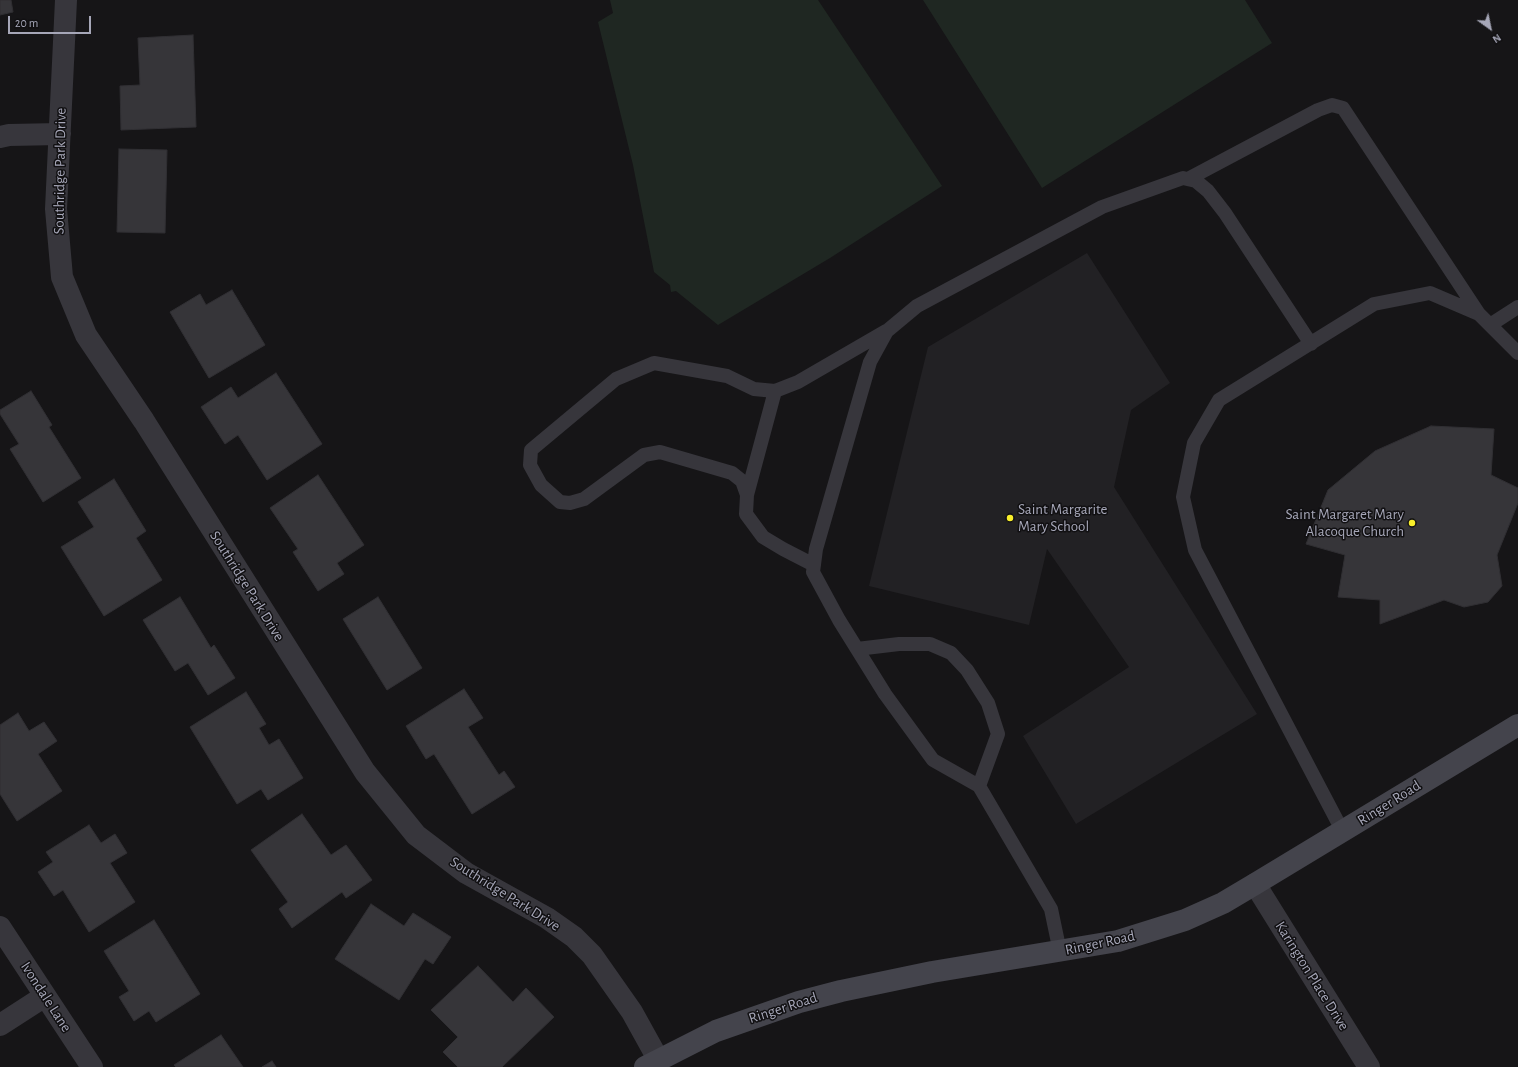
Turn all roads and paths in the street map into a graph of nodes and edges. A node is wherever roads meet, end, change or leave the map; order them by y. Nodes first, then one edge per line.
1 (66, 0) edge
2 (60, 134) junction
3 (0, 137) edge
4 (1188, 179) junction
5 (1518, 306) edge
6 (1479, 314) junction
7 (1490, 325) junction
8 (887, 331) junction
9 (1311, 344) junction
10 (1518, 353) edge
11 (775, 391) junction
12 (747, 495) junction
13 (814, 565) junction
14 (857, 649) junction
15 (1518, 725) edge
16 (979, 786) junction
17 (1343, 832) junction
18 (1255, 884) junction
19 (0, 927) edge
20 (1060, 952) junction
21 (45, 996) junction
22 (0, 1025) edge
23 (652, 1063) edge
24 (92, 1067) edge
25 (1369, 1067) edge

1 - 2 street, Southridge Park Drive
2 - 3 street
2 - 23 street, Southridge Park Drive
4 - 6 lane
4 - 8 lane
4 - 9 lane
5 - 7 lane
6 - 7 lane
6 - 9 lane
7 - 10 lane
8 - 11 lane
8 - 13 lane
9 - 17 lane
11 - 12 lane
11 - 12 lane
12 - 13 lane
13 - 14 lane
14 - 16 lane
14 - 16 lane
15 - 17 street, Ringer Road
16 - 20 lane
17 - 18 street, Ringer Road
18 - 20 street, Ringer Road
18 - 25 street, Karington Place Drive
19 - 21 street, Ivondale Lane
20 - 23 street, Ringer Road
21 - 22 street
21 - 24 street, Ivondale Lane

